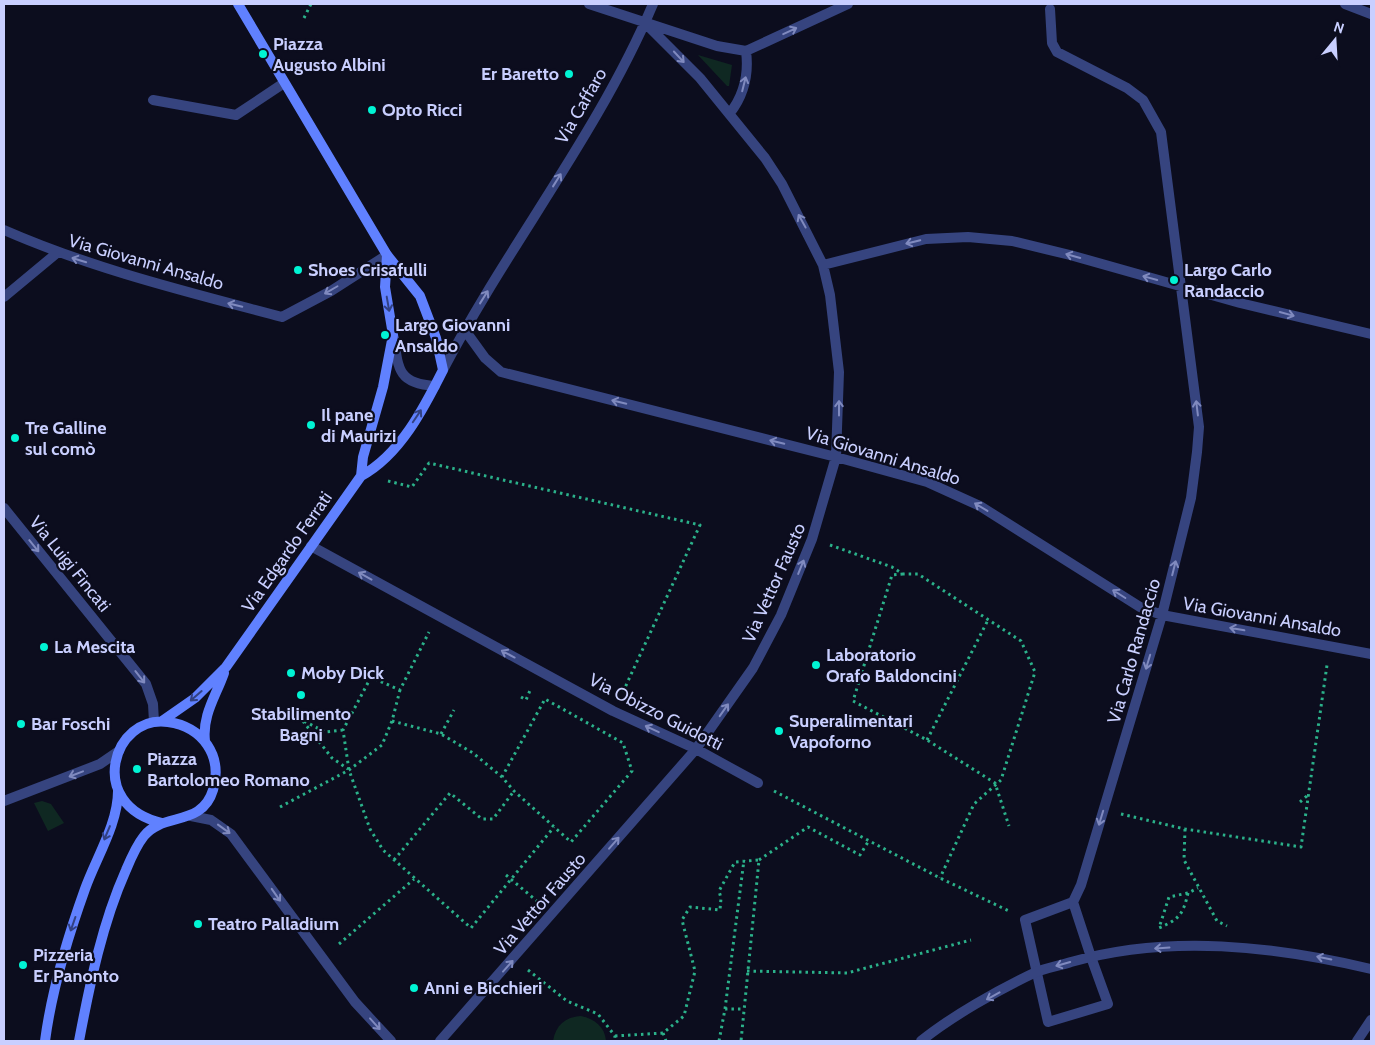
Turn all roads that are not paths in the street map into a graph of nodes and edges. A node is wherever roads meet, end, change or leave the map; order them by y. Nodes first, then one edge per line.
1 (238, 4) edge
2 (590, 4) edge
3 (653, 4) edge
4 (848, 4) edge
5 (1346, 4) edge
6 (1050, 9) dead end
7 (1371, 14) edge
8 (645, 23) junction
9 (746, 51) junction
10 (284, 82) junction
11 (153, 100) dead end
12 (730, 113) junction
13 (4, 230) edge
14 (57, 253) junction
15 (387, 255) junction
16 (823, 265) junction
17 (1180, 286) junction
18 (4, 298) edge
19 (464, 329) junction
20 (1371, 334) edge
21 (393, 335) junction
22 (443, 370) junction
23 (435, 386) junction
24 (836, 457) junction
25 (361, 476) junction
26 (4, 508) edge
27 (311, 546) junction
28 (1162, 615) junction
29 (1371, 654) edge
30 (226, 667) junction
31 (158, 722) junction
32 (205, 741) junction
33 (696, 750) junction
34 (119, 751) junction
35 (758, 783) road end
36 (118, 787) junction
37 (4, 801) edge
38 (191, 816) junction
39 (162, 823) junction
40 (1072, 902) junction
41 (1090, 957) junction
42 (1371, 969) edge
43 (1035, 972) junction
44 (1371, 1020) edge
45 (45, 1041) edge
46 (79, 1041) edge
47 (391, 1041) edge
48 (440, 1041) edge
49 (920, 1041) edge
50 (1357, 1041) edge

1 - 10 street
2 - 8 street
3 - 8 street, Via Caffaro
9 -> 4 street
5 - 7 street
6 - 17 street
8 - 9 street
8 -> 12 street, Via Vettor Fausto
19 -> 8 street, Via Caffaro
12 -> 9 street
10 - 11 street
10 - 15 street
16 -> 12 street, Via Vettor Fausto
13 - 14 street, Via Giovanni Ansaldo
15 -> 14 street, Via Giovanni Ansaldo
14 - 18 street
15 -> 21 street
15 - 22 street
17 -> 16 street
24 -> 16 street, Via Vettor Fausto
17 -> 20 street
28 -> 17 street, Via Carlo Randaccio
19 - 22 street
24 -> 19 street, Via Giovanni Ansaldo
21 - 23 street
21 - 25 street
22 - 23 street
25 -> 23 street
28 -> 24 street, Via Giovanni Ansaldo
33 -> 24 street, Via Vettor Fausto
25 - 27 street, Via Edgardo Ferrati
26 -> 31 street, Via Luigi Fincati
27 - 30 street, Via Edgardo Ferrati
33 -> 27 street, Via Obizzo Guidotti
29 -> 28 street, Via Giovanni Ansaldo
28 -> 40 street, Via Carlo Randaccio
30 -> 31 street
30 - 32 street
31 - 32 street
31 - 34 street
32 - 38 street
33 - 35 street, Via Obizzo Guidotti
48 -> 33 street, Via Vettor Fausto
34 - 36 street
34 -> 37 street
36 - 39 street
36 -> 45 street
38 - 39 street
38 -> 47 street
39 - 46 street
40 - 41 street
40 - 43 street
42 -> 41 street
41 -> 43 street
41 - 43 street
43 -> 49 street
44 - 50 street

